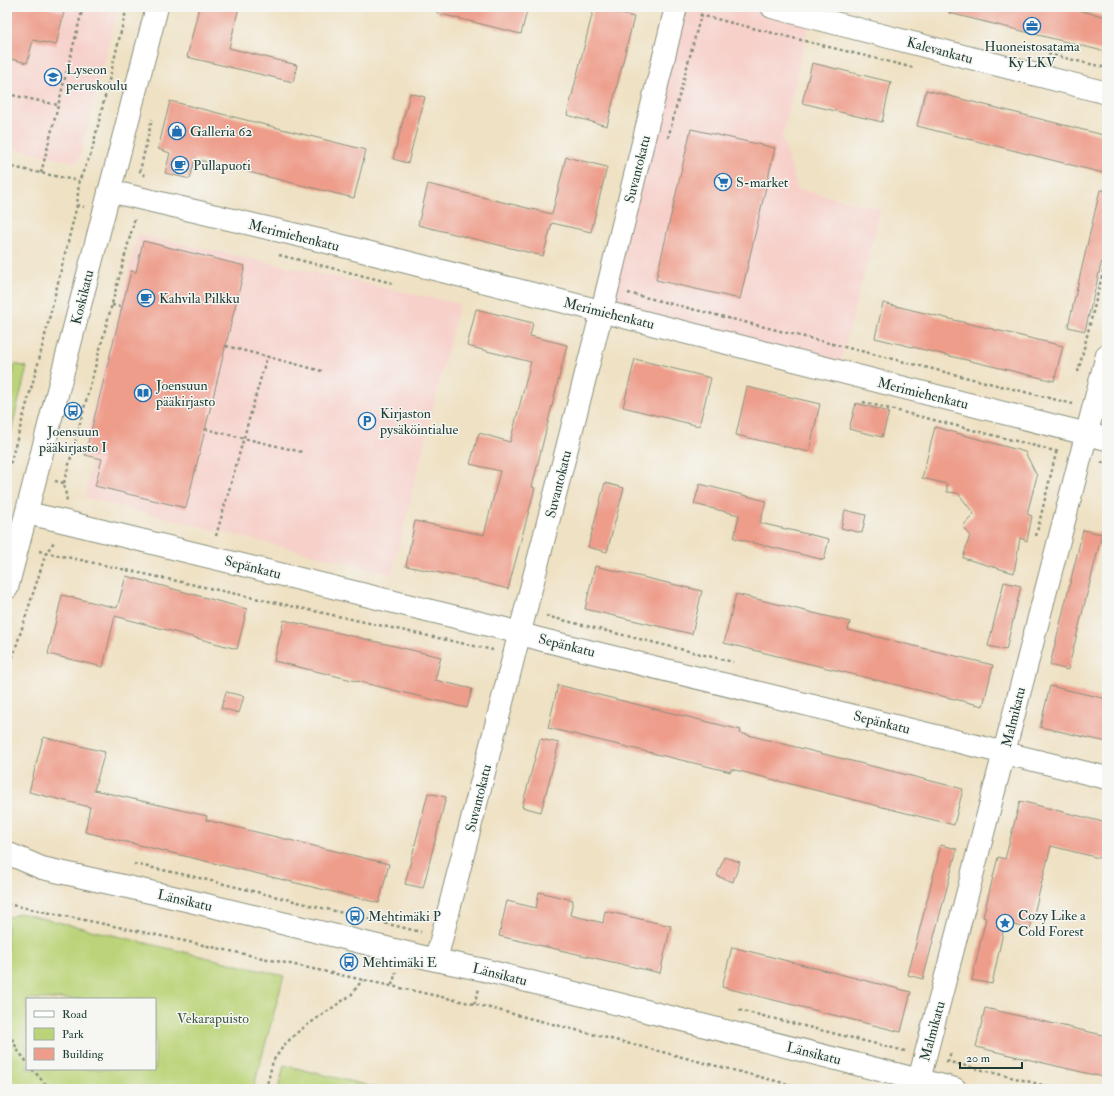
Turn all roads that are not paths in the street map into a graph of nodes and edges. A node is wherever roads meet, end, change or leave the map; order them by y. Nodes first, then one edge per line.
1 (156, 7) edge
2 (772, 7) edge
3 (676, 8) edge
4 (1107, 93) edge
5 (109, 191) junction
6 (602, 311) junction
7 (1107, 355) edge
8 (1086, 434) junction
9 (1107, 439) edge
10 (27, 513) junction
11 (7, 588) edge
12 (520, 633) junction
13 (1004, 752) junction
14 (1107, 778) edge
15 (7, 853) edge
16 (42, 868) junction
17 (7, 870) edge
18 (436, 960) junction
19 (919, 1080) junction
20 (955, 1089) edge

1 - 5 street, Koskikatu
2 - 4 street, Kalevankatu
3 - 6 street, Suvantokatu
5 - 6 street, Merimiehenkatu
5 - 10 street, Koskikatu
6 - 8 street, Merimiehenkatu
6 - 12 street, Suvantokatu
7 - 8 street, Malmikatu
8 - 9 street, Merimiehenkatu
8 - 13 street, Malmikatu
10 - 11 street, Koskikatu
10 - 12 street, Sepänkatu
12 - 13 street, Sepänkatu
12 - 18 street, Suvantokatu
13 - 14 street, Sepänkatu
13 - 19 street, Malmikatu
15 - 16 street, Länsikatu
16 - 17 street, Länsikatu
16 - 18 street, Länsikatu
18 - 19 street, Länsikatu
19 - 20 street, Länsikatu

